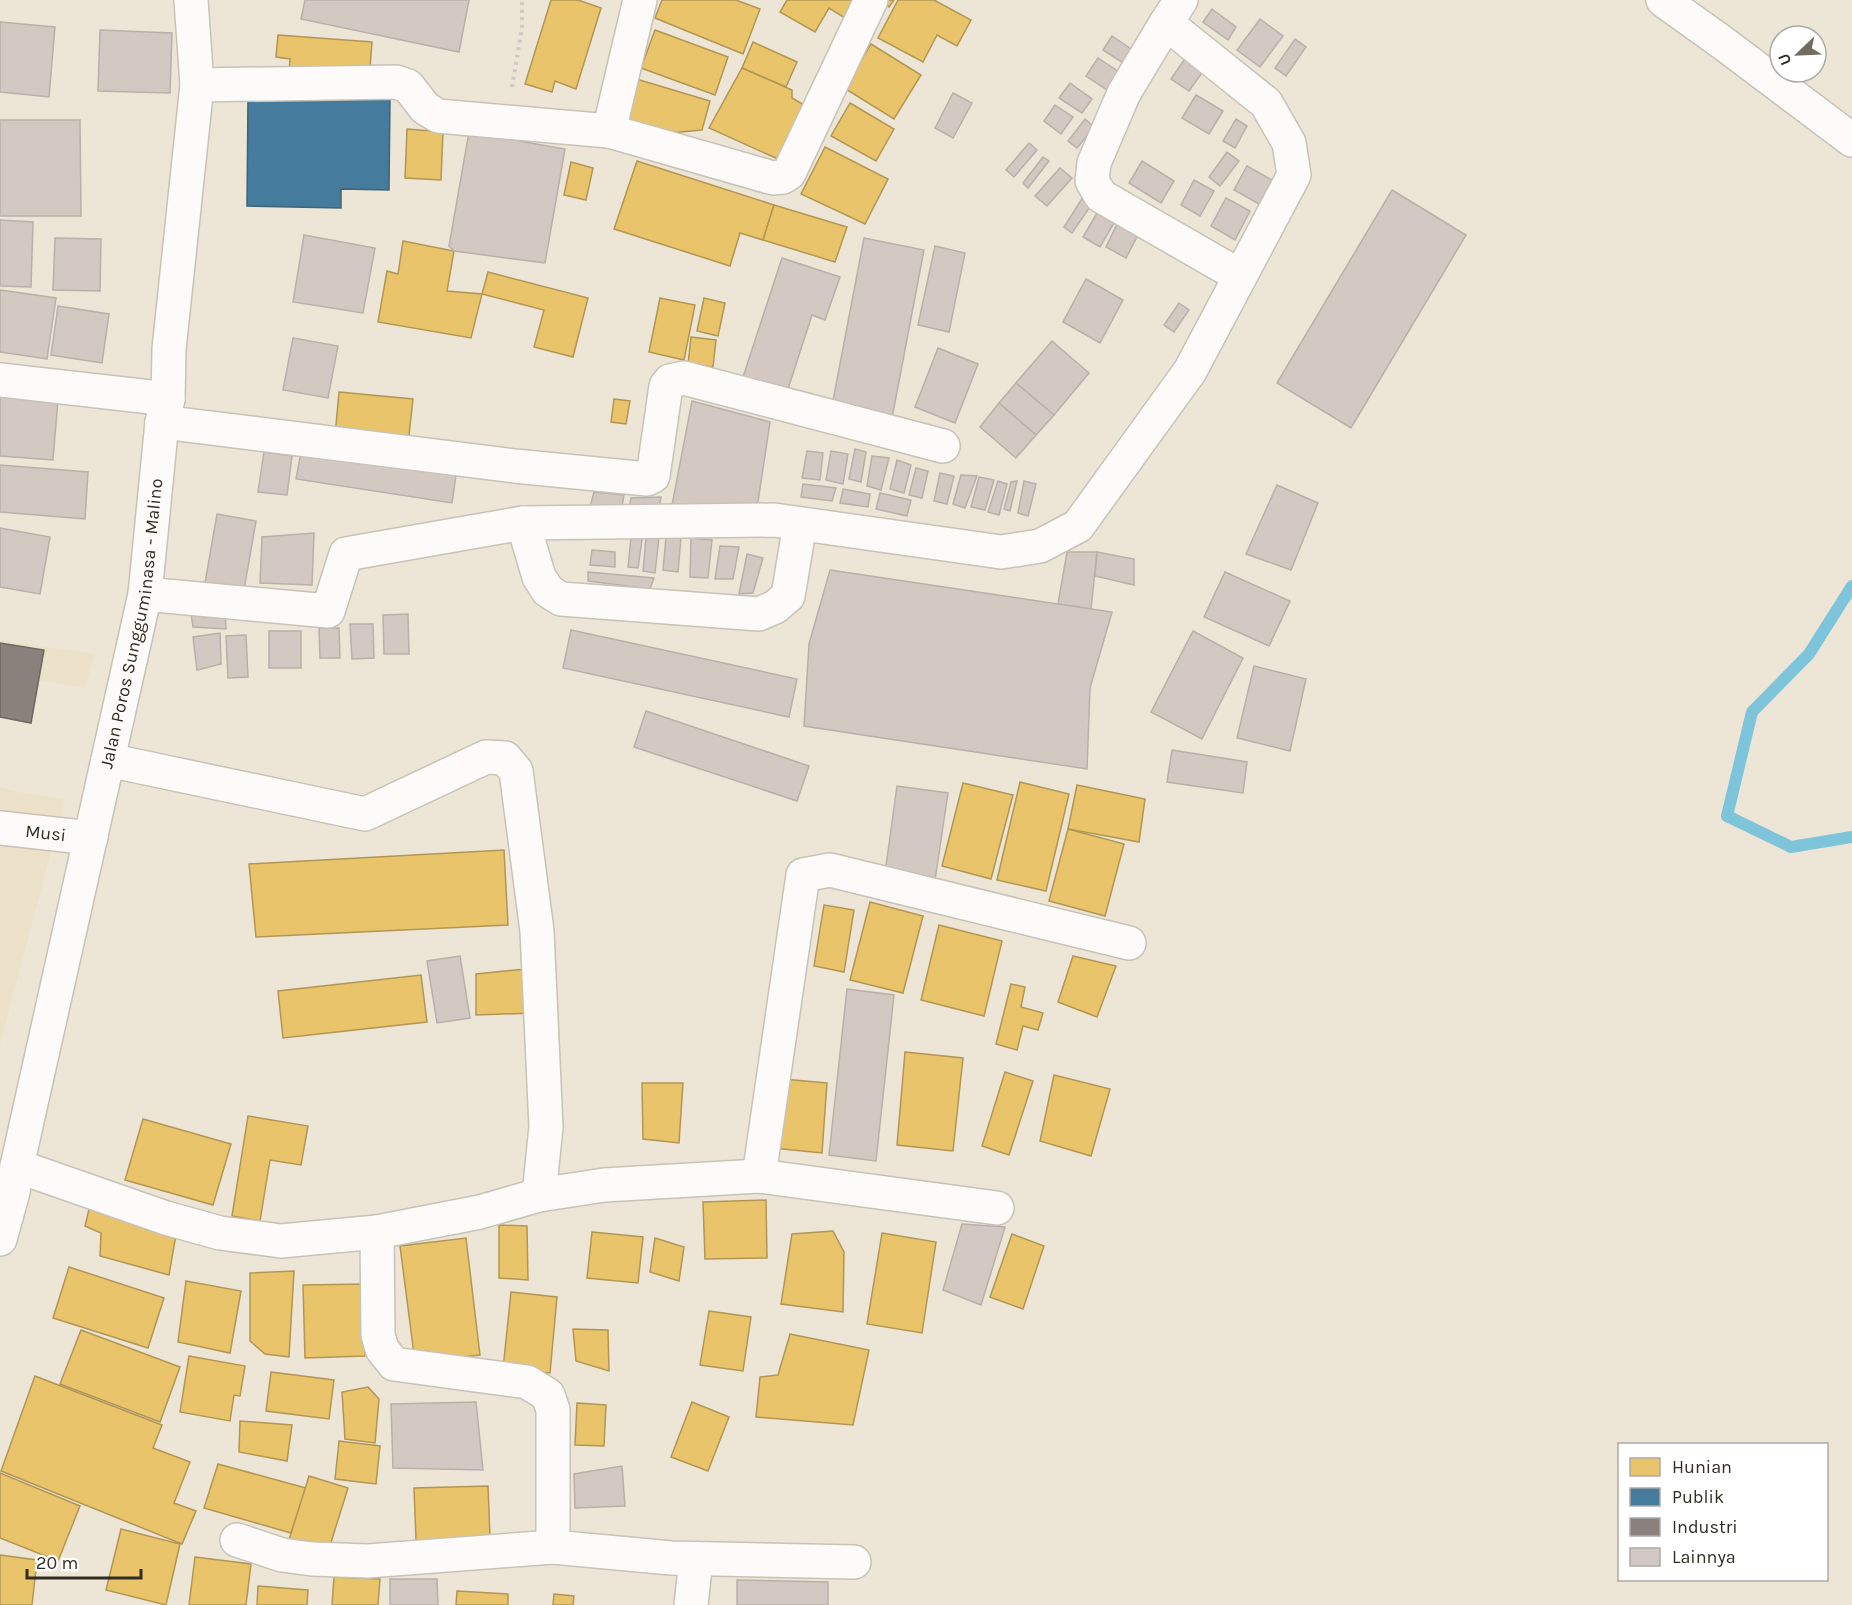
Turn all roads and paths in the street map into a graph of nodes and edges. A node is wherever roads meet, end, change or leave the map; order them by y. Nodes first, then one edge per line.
1 (191, 0) edge
2 (522, 0) edge
3 (640, 0) edge
4 (871, 0) edge
5 (1663, 0) edge
6 (1174, 11) edge
7 (197, 85) junction
8 (506, 123) junction
9 (609, 131) junction
10 (1852, 140) edge
11 (1240, 276) junction
12 (0, 380) edge
13 (165, 411) junction
14 (943, 446) dead end
15 (523, 523) junction
16 (800, 524) junction
17 (145, 594) junction
18 (108, 760) junction
19 (0, 828) edge
20 (91, 838) junction
21 (1129, 944) dead end
22 (759, 1176) junction
23 (10, 1181) edge
24 (539, 1195) junction
25 (997, 1208) dead end
26 (377, 1232) junction
27 (0, 1239) edge
28 (237, 1540) dead end
29 (553, 1546) junction
30 (696, 1559) junction
31 (854, 1563) dead end
32 (692, 1605) edge

1 - 7 street, Jalan Poros Sungguminasa - Malino
2 - 8 path
3 - 9 street
4 - 9 street
5 - 10 street
6 - 11 street
6 - 11 street
7 - 8 street
7 - 13 street, Jalan Poros Sungguminasa - Malino
8 - 9 street
11 - 16 street
12 - 13 street
13 - 14 street
13 - 17 street, Jalan Poros Sungguminasa - Malino
15 - 16 street
15 - 16 street
15 - 17 street
17 - 18 street, Jalan Poros Sungguminasa - Malino
18 - 20 street, Jalan Poros Sungguminasa - Malino
18 - 24 street
19 - 20 street, Musi
20 - 23 street, Jalan Poros Sungguminasa - Malino
21 - 22 street
22 - 24 street
22 - 25 street
23 - 26 street
23 - 27 street, Jalan Poros Sungguminasa - Malino
24 - 26 street
26 - 29 street
28 - 29 street
29 - 30 street
30 - 31 street
30 - 32 street

